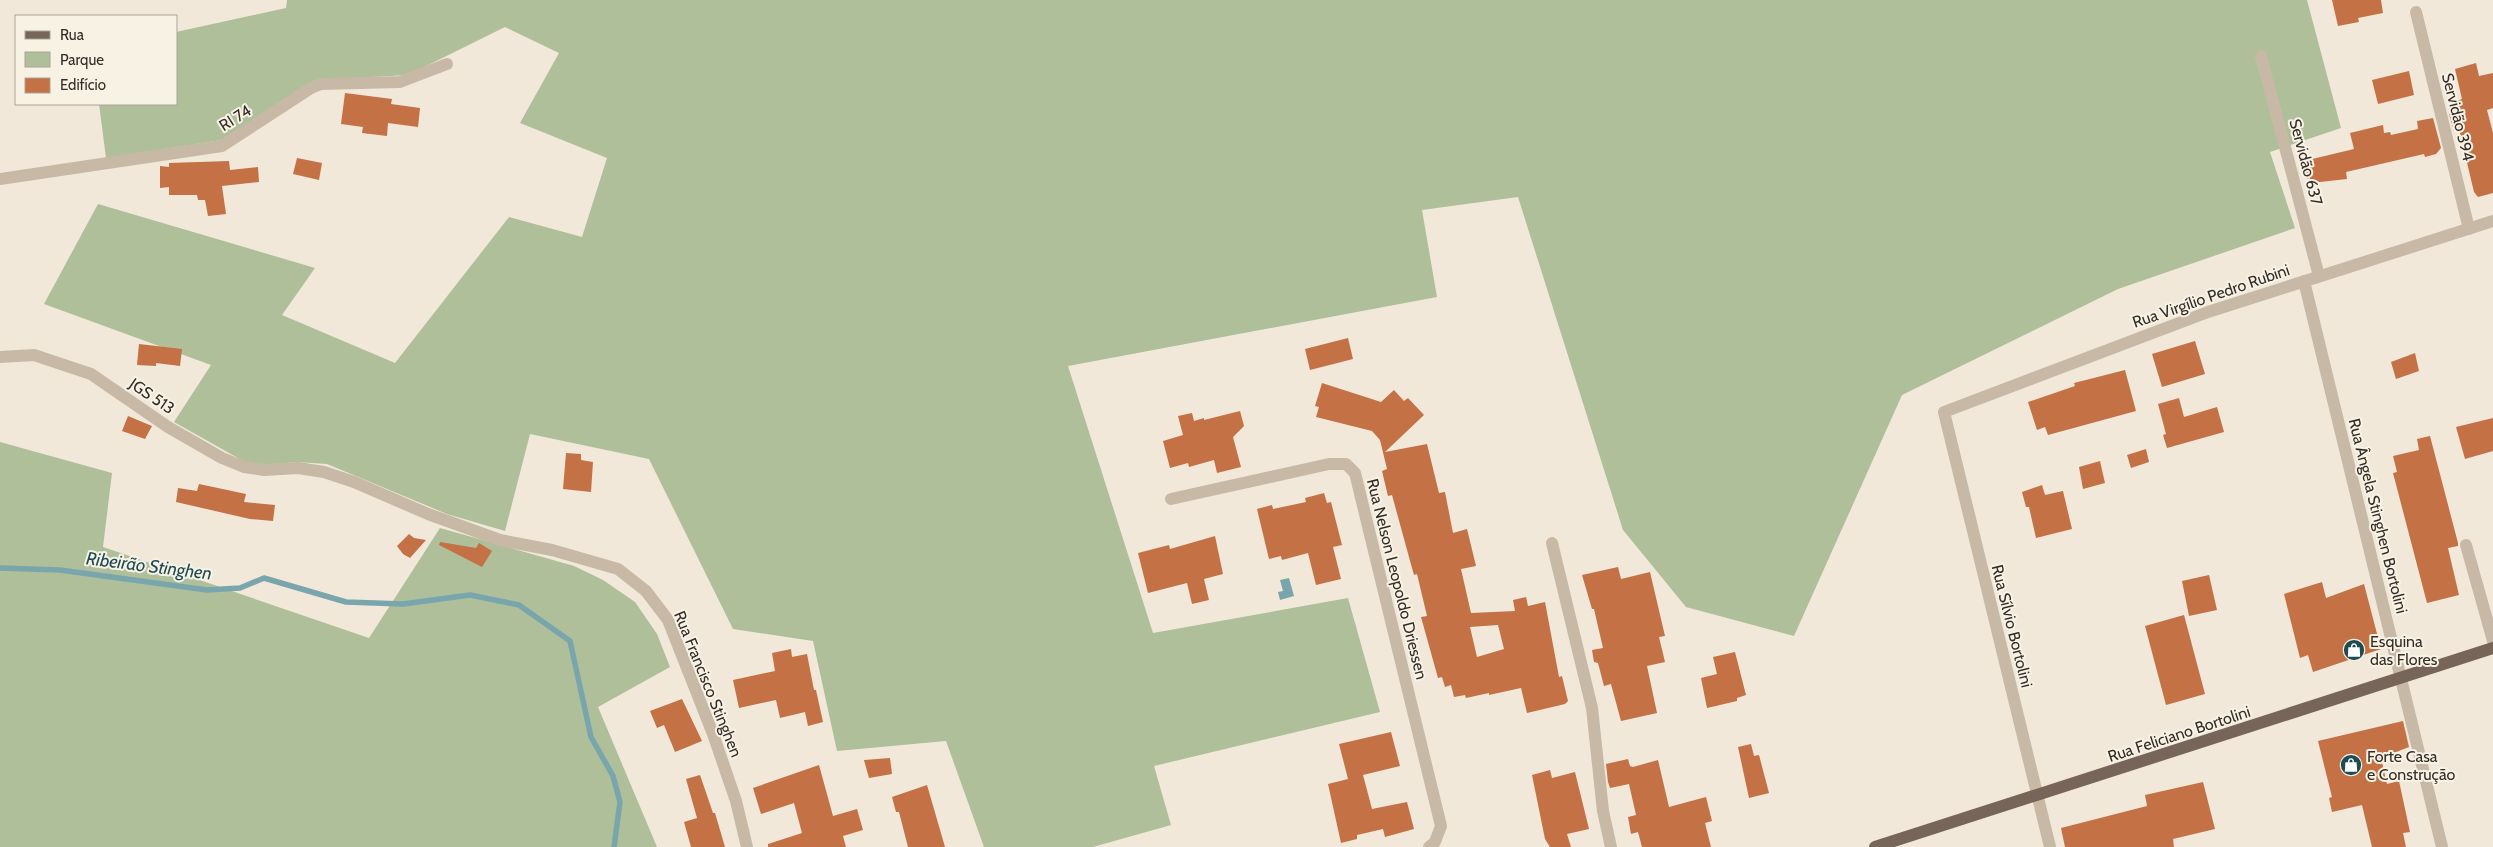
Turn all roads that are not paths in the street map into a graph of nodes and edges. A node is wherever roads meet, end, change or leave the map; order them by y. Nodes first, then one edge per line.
1 (2416, 12) dead end
2 (2261, 56) dead end
3 (447, 64) dead end
4 (0, 179) edge
5 (2493, 221) edge
6 (2468, 229) junction
7 (2319, 276) junction
8 (2304, 281) junction
9 (0, 357) edge
10 (1944, 412) joint
11 (285, 469) joint
12 (1171, 499) dead end
13 (1552, 542) dead end
14 (2466, 545) dead end
15 (2493, 641) edge
16 (2493, 648) edge
17 (2401, 679) junction
18 (2036, 796) junction
19 (747, 847) edge
20 (1429, 847) edge
21 (1611, 847) edge
22 (1875, 847) edge
23 (2050, 847) edge
24 (2442, 847) edge

1 - 6 street, Servidão 394
2 - 7 street, Servidão 637
3 - 4 street, RI 74
5 - 6 street, Rua Virgílio Pedro Rubini
6 - 7 street, Rua Virgílio Pedro Rubini
7 - 8 street, Rua Virgílio Pedro Rubini
8 - 10 street, Rua Virgílio Pedro Rubini
8 - 17 street, Rua Ângela Stinghen Bortolini
9 - 11 street, JGS 513
10 - 18 street, Rua Sílvio Bortolini
11 - 19 street, Rua Francisco Stinghen
12 - 20 street, Rua Nelson Leopoldo Driessen
13 - 21 street
14 - 15 street
16 - 17 main road, Rua Feliciano Bortolini
17 - 18 main road, Rua Feliciano Bortolini
17 - 24 street, Rua Ângela Stinghen Bortolini
18 - 22 main road, Rua Feliciano Bortolini
18 - 23 street, Rua Sílvio Bortolini

